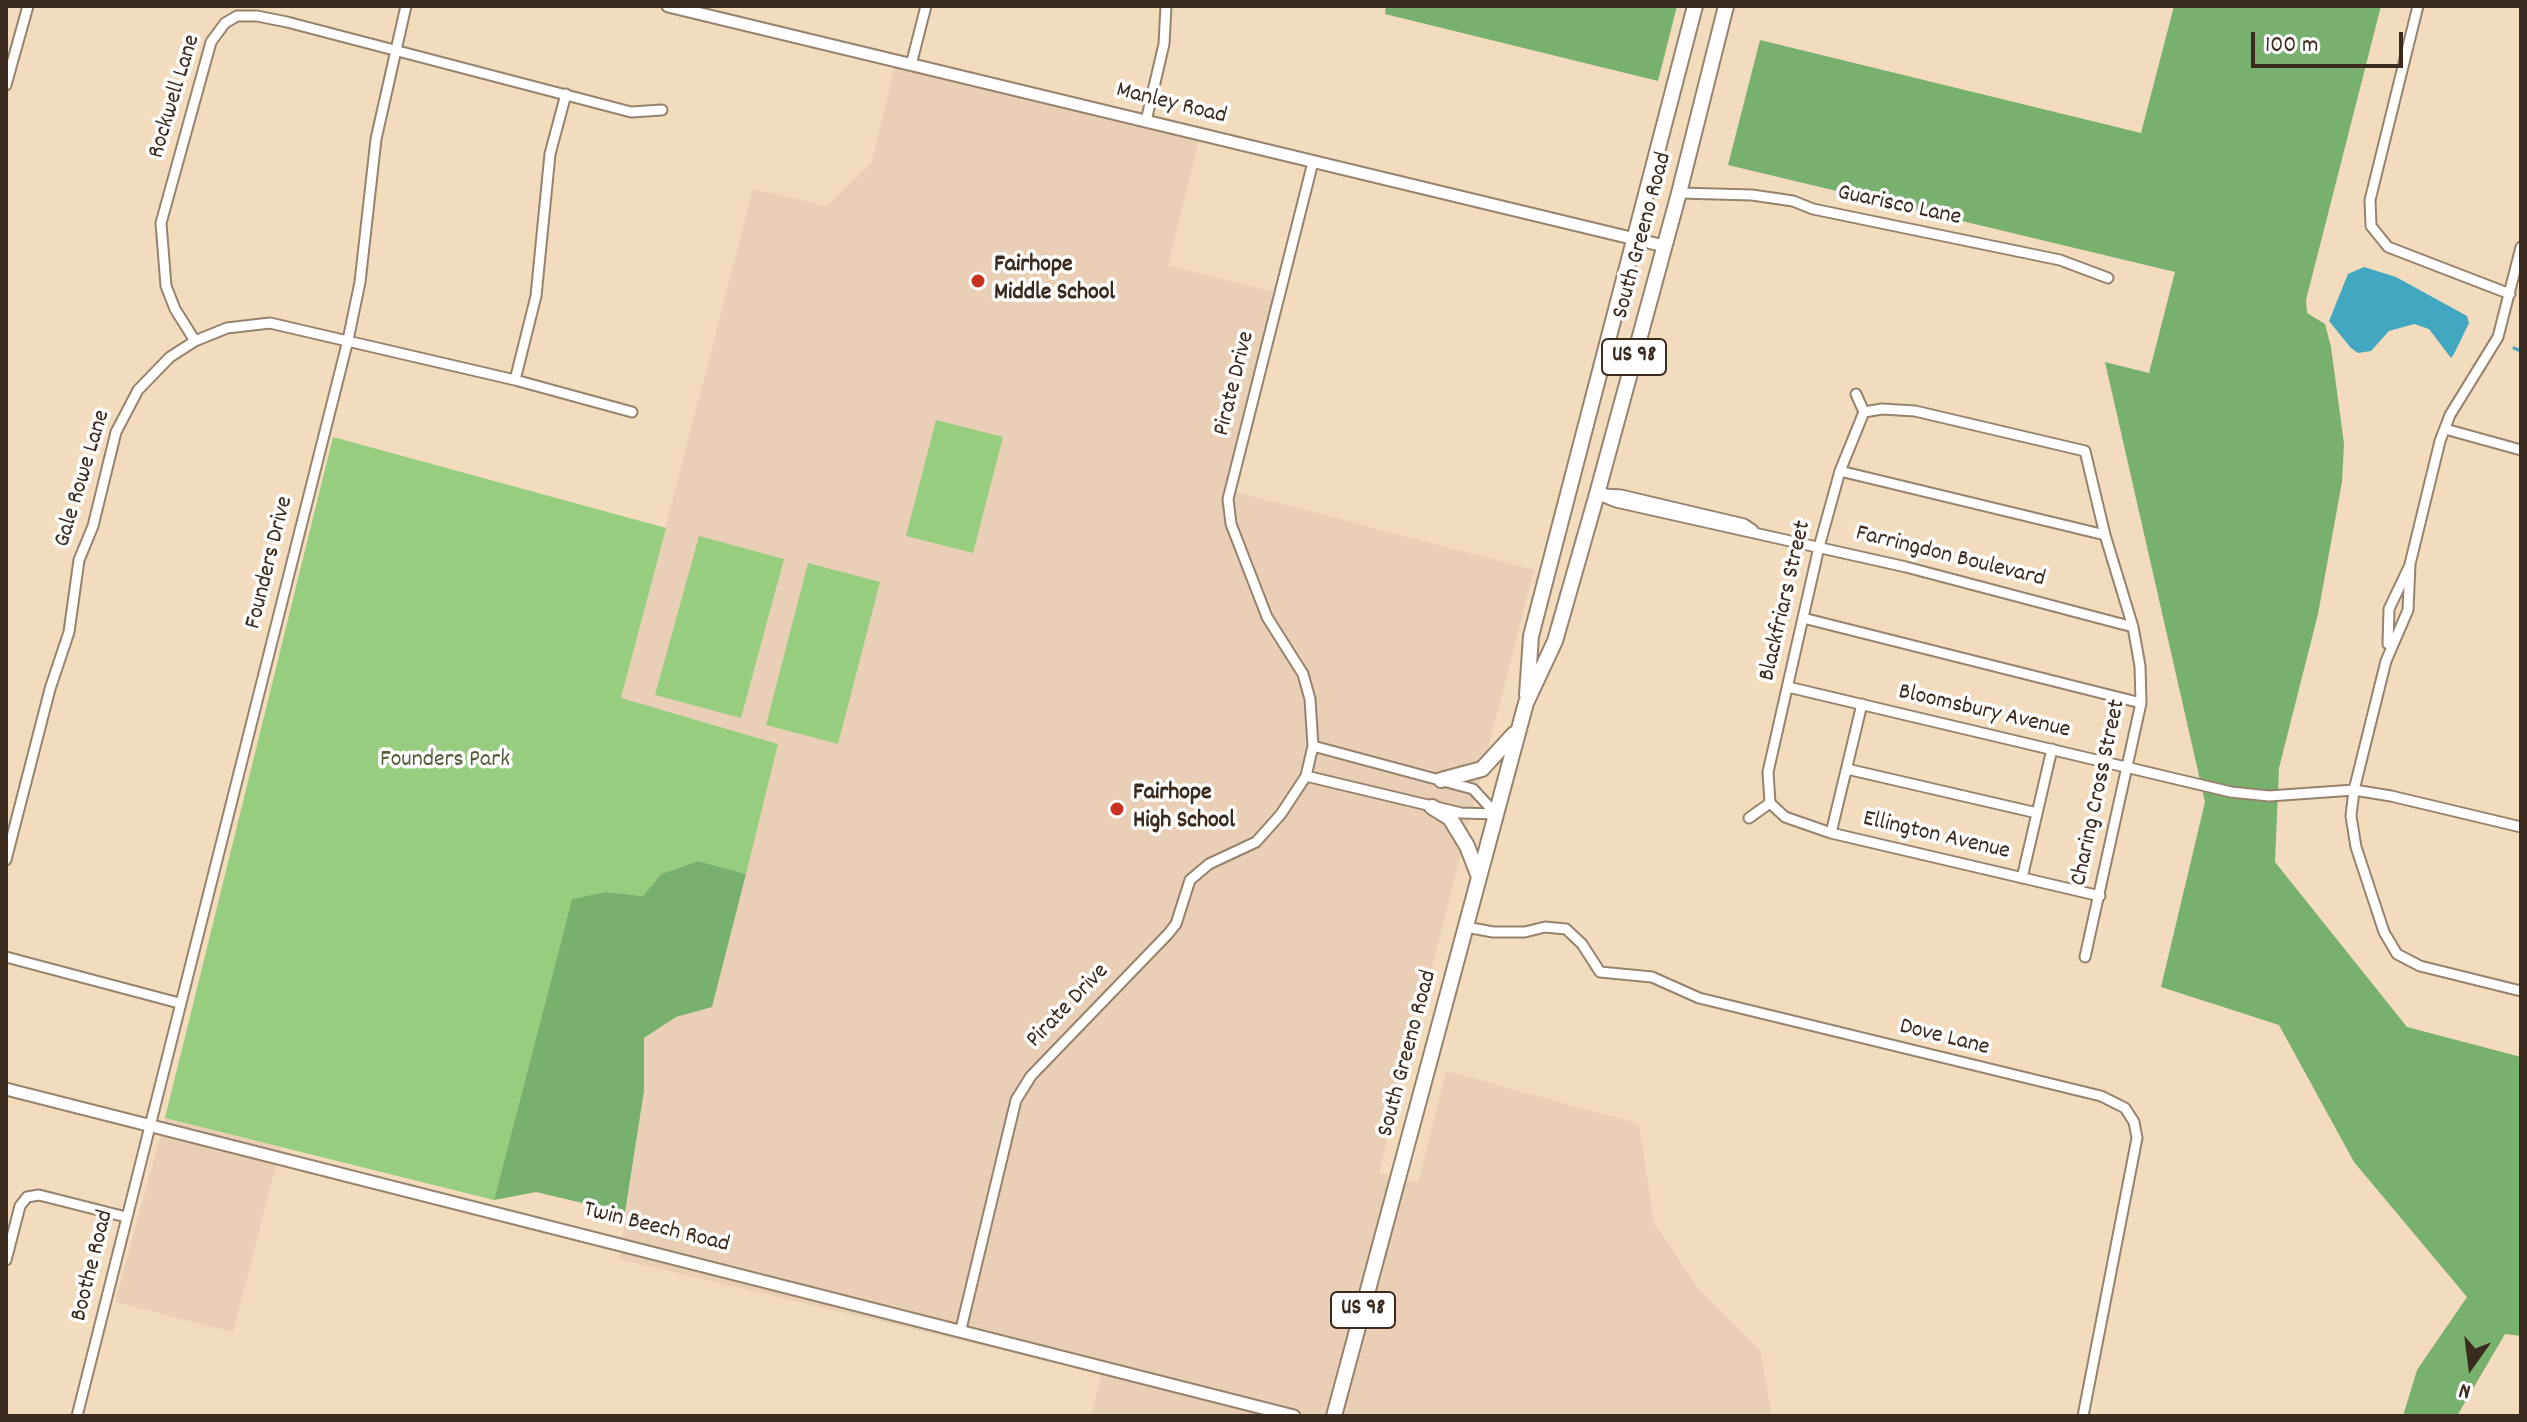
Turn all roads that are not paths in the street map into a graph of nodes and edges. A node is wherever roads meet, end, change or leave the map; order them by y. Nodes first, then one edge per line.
1 (28, 6) edge
2 (406, 6) edge
3 (668, 6) edge
4 (926, 6) edge
5 (1166, 6) edge
6 (1695, 6) edge
7 (1726, 6) edge
8 (2418, 6) edge
9 (395, 53) junction
10 (911, 65) junction
11 (6, 85) edge
12 (566, 94) junction
13 (662, 110) dead end
14 (1146, 121) junction
15 (1313, 162) junction
16 (1679, 193) junction
17 (1635, 239) junction
18 (1664, 246) junction
19 (2521, 247) edge
20 (2108, 278) dead end
21 (2510, 294) junction
22 (348, 340) junction
23 (195, 341) junction
24 (515, 380) junction
25 (1856, 394) dead end
26 (632, 412) dead end
27 (1864, 412) junction
28 (2445, 429) junction
29 (2521, 450) edge
30 (1840, 471) junction
31 (1597, 494) junction
32 (2105, 535) junction
33 (1819, 547) junction
34 (2410, 564) junction
35 (1803, 618) junction
36 (2133, 627) junction
37 (2386, 661) junction
38 (1788, 687) junction
39 (1526, 703) junction
40 (2141, 703) junction
41 (1862, 704) junction
42 (1520, 727) junction
43 (1313, 746) junction
44 (2052, 749) junction
45 (2129, 768) junction
46 (1847, 769) junction
47 (1306, 776) junction
48 (1441, 780) junction
49 (2354, 790) junction
50 (1770, 803) junction
51 (1432, 807) junction
52 (2037, 813) junction
53 (1496, 814) junction
54 (1749, 818) dead end
55 (2521, 827) edge
56 (1831, 833) junction
57 (6, 860) edge
58 (1479, 878) junction
59 (2022, 878) junction
60 (2100, 896) junction
61 (1466, 927) junction
62 (6, 957) edge
63 (2085, 957) dead end
64 (2521, 991) edge
65 (179, 1003) junction
66 (6, 1089) edge
67 (151, 1126) junction
68 (126, 1217) junction
69 (6, 1260) edge
70 (961, 1329) junction
71 (77, 1416) edge
72 (1294, 1416) edge
73 (1334, 1416) edge
74 (2083, 1416) edge

1 - 11 street
2 - 9 street, Founders Drive
3 - 10 street, Manley Road
4 - 10 street
5 - 14 street
6 - 17 main road, South Greeno Road / US 98
7 - 16 main road, South Greeno Road / US 98
8 - 21 street
9 - 12 street, Rockwell Lane
9 - 22 street, Founders Drive
9 - 23 street, Rockwell Lane
10 - 14 street, Manley Road
12 - 13 street, Rockwell Lane
12 - 24 street
14 - 15 street, Manley Road
15 - 17 street, Manley Road
15 - 43 street, Pirate Drive
16 - 18 main road, South Greeno Road / US 98
16 - 20 street, Guarisco Lane
17 - 18 street, Manley Road
17 - 39 main road, South Greeno Road / US 98
18 - 31 main road, South Greeno Road / US 98
19 - 21 street
21 - 28 street
22 - 23 street, Gale Rowe Lane
22 - 24 street, Gale Rowe Lane
22 - 65 street, Founders Drive
23 - 57 street, Gale Rowe Lane
24 - 26 street, Gale Rowe Lane
25 - 27 street
27 - 30 street, Blackfriars Street
27 - 32 street, Charing Cross Street
28 - 29 street
28 - 34 street
30 - 32 street
30 - 33 street, Blackfriars Street
31 - 33 street, Farringdon Boulevard
31 - 39 main road, South Greeno Road / US 98
32 - 36 street, Charing Cross Street
33 - 35 street, Blackfriars Street
33 - 36 street, Farringdon Boulevard
34 - 37 street
34 - 37 street
35 - 38 street, Blackfriars Street
35 - 40 street
36 - 40 street, Charing Cross Street
37 - 49 street
38 - 41 street, Bloomsbury Avenue
38 - 50 street, Blackfriars Street
39 - 42 main road, South Greeno Road / US 98
40 - 45 street, Charing Cross Street
41 - 44 street, Bloomsbury Avenue
41 - 46 street
42 - 48 main road
42 - 53 main road, South Greeno Road / US 98
43 - 47 street, Pirate Drive
43 - 48 street
44 - 45 street, Bloomsbury Avenue
44 - 52 street
45 - 49 street, Bloomsbury Avenue
45 - 60 street, Charing Cross Street
46 - 52 street
46 - 56 street
47 - 51 street
47 - 70 street, Pirate Drive
48 - 53 street
49 - 55 street, Bloomsbury Avenue
49 - 64 street
50 - 54 street
50 - 56 street, Ellington Avenue
51 - 53 street
51 - 58 main road
52 - 59 street
53 - 58 main road, South Greeno Road / US 98
56 - 59 street, Ellington Avenue
58 - 61 main road, South Greeno Road / US 98
59 - 60 street, Ellington Avenue
60 - 63 street, Charing Cross Street
61 - 73 main road, South Greeno Road / US 98
61 - 74 street, Dove Lane
62 - 65 street
65 - 67 street, Founders Drive
66 - 67 street, Twin Beech Road
67 - 68 street, Boothe Road
67 - 70 street, Twin Beech Road
68 - 69 street
68 - 71 street, Boothe Road
70 - 72 street, Twin Beech Road

